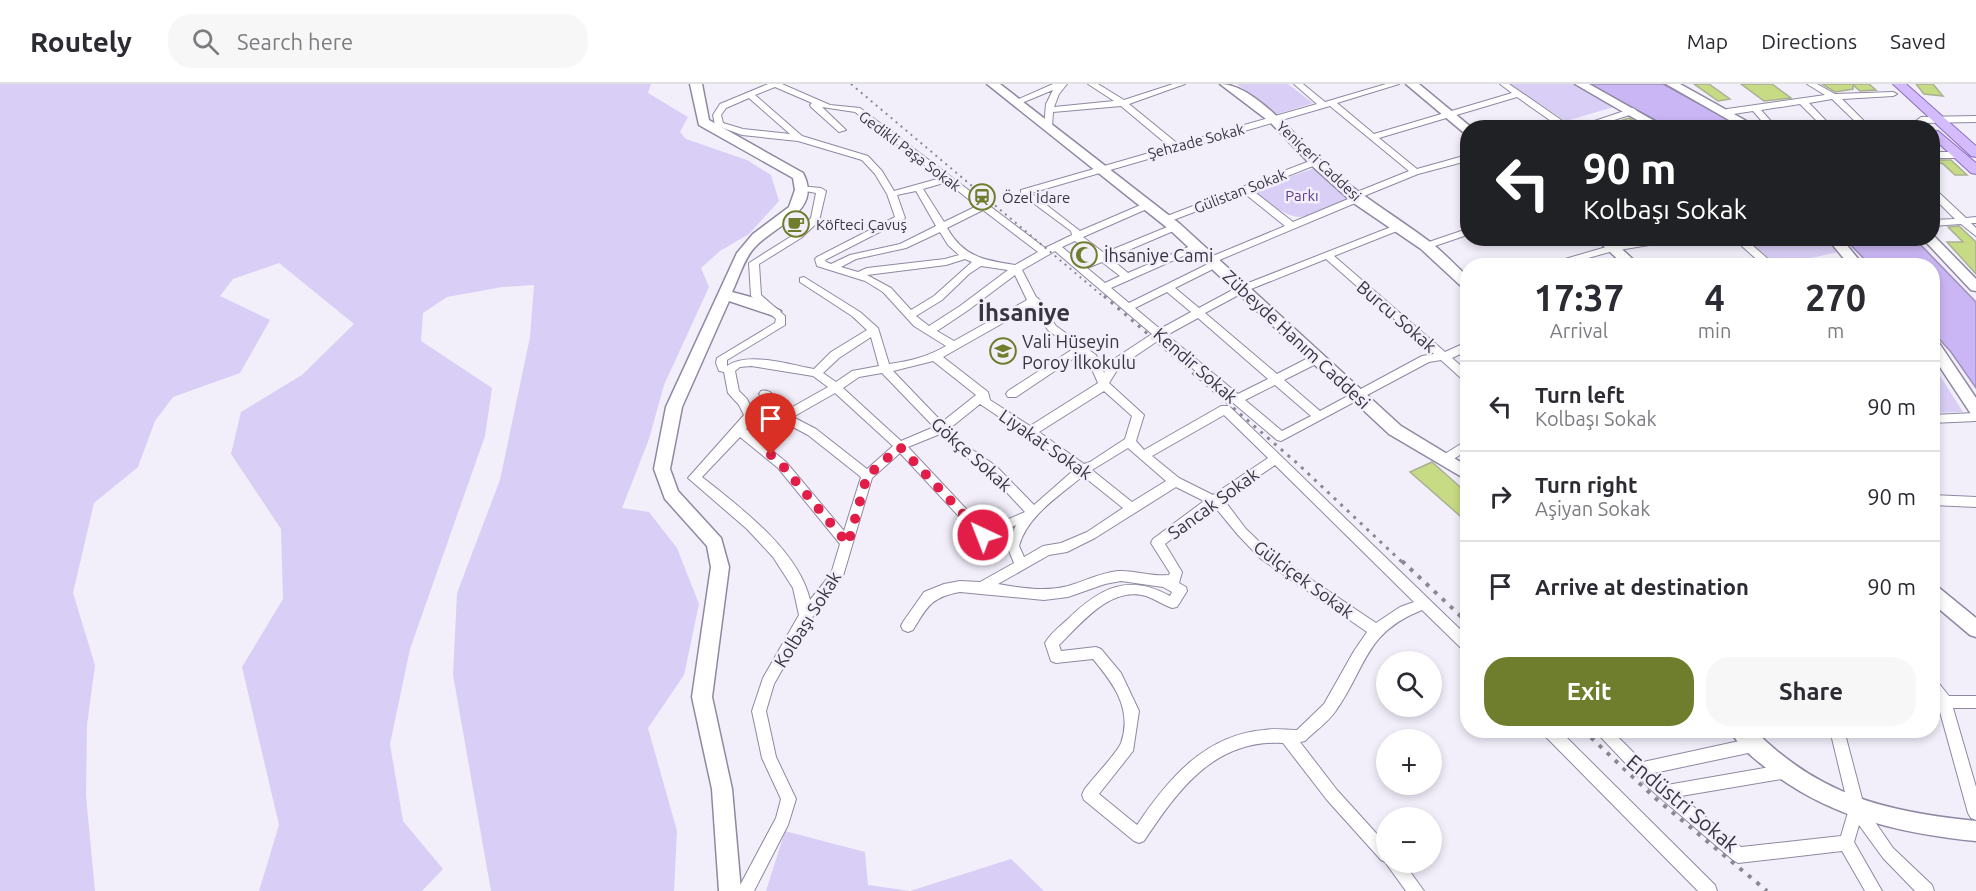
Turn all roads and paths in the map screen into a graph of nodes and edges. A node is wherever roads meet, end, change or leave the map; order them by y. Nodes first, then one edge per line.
1 (696, 84) edge
2 (993, 84) edge
3 (1062, 84) edge
4 (1092, 84) edge
5 (1180, 84) edge
6 (1226, 84) edge
7 (1298, 84) edge
8 (1395, 84) edge
9 (1412, 84) edge
10 (1504, 84) edge
11 (1581, 84) edge
12 (1672, 84) edge
13 (1811, 84) edge
14 (1883, 84) edge
15 (1896, 89) edge
16 (749, 94) junction
17 (1519, 94) junction
18 (1831, 97) junction
19 (807, 99) junction
20 (1802, 101) junction
21 (1016, 102) junction
22 (1123, 103) junction
23 (1329, 105) junction
24 (1755, 108) junction
25 (1049, 110) junction
26 (1633, 111) junction
27 (1727, 112) junction
28 (1450, 115) junction
29 (1274, 120) junction
30 (1556, 120) edge
31 (1604, 120) edge
32 (1647, 120) edge
33 (1740, 120) edge
34 (1766, 120) edge
35 (1820, 120) edge
36 (1859, 120) edge
37 (1926, 120) edge
38 (1975, 120) edge
39 (711, 123) junction
40 (1460, 123) edge
41 (1940, 123) edge
42 (1048, 127) junction
43 (842, 130) dead end
44 (1940, 130) edge
45 (1940, 134) edge
46 (1373, 137) junction
47 (799, 138) junction
48 (1176, 147) junction
49 (1976, 153) edge
50 (1959, 154) junction
51 (1940, 155) edge
52 (1460, 160) edge
53 (1315, 162) junction
54 (1099, 168) junction
55 (1976, 170) edge
56 (1415, 172) junction
57 (949, 179) junction
58 (918, 187) junction
59 (803, 189) junction
60 (1245, 189) junction
61 (892, 194) junction
62 (1357, 199) junction
63 (1940, 199) edge
64 (984, 206) junction
65 (1146, 206) junction
66 (1976, 220) edge
67 (1962, 221) junction
68 (1940, 222) edge
69 (1170, 224) junction
70 (1293, 227) junction
71 (1399, 227) junction
72 (942, 229) junction
73 (1976, 233) edge
74 (1460, 234) edge
75 (1077, 237) junction
76 (1056, 246) junction
77 (1196, 246) junction
78 (1426, 246) junction
79 (1611, 246) edge
80 (1625, 246) edge
81 (1747, 246) edge
82 (1840, 246) edge
83 (1938, 246) edge
84 (1613, 248) junction
85 (1044, 252) junction
86 (1327, 255) junction
87 (966, 256) junction
88 (1102, 257) junction
89 (1575, 258) edge
90 (1625, 258) edge
91 (1761, 258) edge
92 (1851, 258) edge
93 (948, 261) junction
94 (980, 262) junction
95 (1213, 262) junction
96 (832, 267) junction
97 (1080, 267) junction
98 (1017, 269) junction
99 (965, 272) junction
100 (859, 276) junction
101 (1127, 277) junction
102 (1460, 278) edge
103 (804, 280) dead end
104 (1104, 287) junction
105 (1168, 287) junction
106 (1976, 287) edge
107 (1242, 289) junction
108 (724, 295) junction
109 (1035, 300) junction
110 (1129, 307) junction
111 (774, 311) junction
112 (1199, 313) junction
113 (910, 315) junction
114 (874, 330) junction
115 (928, 331) junction
116 (1160, 334) junction
117 (955, 347) junction
118 (1460, 349) edge
119 (1080, 350) junction
120 (1442, 355) junction
121 (1940, 356) edge
122 (935, 357) junction
123 (1318, 358) junction
124 (729, 370) junction
125 (885, 370) junction
126 (1460, 371) edge
127 (816, 373) junction
128 (1276, 380) junction
129 (1102, 382) junction
130 (836, 388) junction
131 (765, 394) dead end
132 (1012, 394) dead end
133 (984, 395) junction
134 (1360, 396) junction
135 (1236, 400) junction
136 (1976, 410) edge
137 (777, 414) junction
138 (750, 415) junction
139 (1320, 417) junction
140 (1976, 417) edge
141 (1940, 419) edge
142 (942, 428) junction
143 (739, 430) junction
144 (1030, 432) junction
145 (1130, 441) junction
146 (900, 447) junction
147 (1460, 449) edge
148 (1143, 456) junction
149 (1276, 459) junction
150 (1444, 460) junction
151 (1083, 469) junction
152 (1460, 470) edge
153 (867, 476) junction
154 (1175, 481) junction
155 (1214, 500) junction
156 (1940, 500) edge
157 (1976, 502) edge
158 (1131, 509) junction
159 (1033, 515) junction
160 (848, 544) junction
161 (1021, 563) junction
162 (1166, 582) junction
163 (980, 588) junction
164 (1940, 599) edge
165 (1426, 603) junction
166 (806, 615) junction
167 (908, 626) dead end
168 (1976, 629) edge
169 (1375, 630) junction
170 (1460, 638) edge
171 (1940, 696) edge
172 (1944, 702) junction
173 (1976, 702) edge
174 (1288, 738) junction
175 (1557, 738) edge
176 (1609, 738) edge
177 (1746, 738) edge
178 (1839, 738) edge
179 (1641, 769) junction
180 (1782, 772) junction
181 (1665, 792) junction
182 (1857, 809) junction
183 (1976, 813) edge
184 (1976, 831) edge
185 (1846, 843) junction
186 (1376, 844) edge
187 (1402, 873) edge
188 (730, 891) edge
189 (745, 891) edge
190 (1416, 891) edge
191 (1709, 891) edge
192 (1874, 891) edge
193 (1926, 891) edge

1 - 39 street
2 - 21 street, Zübeyde Hanım Caddesi
3 - 21 street
3 - 25 street
4 - 22 street
5 - 22 street
6 - 29 street, Yeniçeri Caddesi
7 - 23 street
8 - 23 street, Şehzade Sokak
9 - 28 street
10 - 17 street
11 - 26 street
12 - 27 street
13 - 18 street
14 - 15 main road
15 - 18 street
15 - 37 main road
16 - 19 street, Gedikli Paşa Sokak
16 - 39 street, Gedikli Paşa Sokak
16 - 47 street
17 - 28 street
17 - 30 street
18 - 20 street
18 - 36 street
19 - 43 street
19 - 57 street, Gedikli Paşa Sokak
20 - 24 street
20 - 35 street
21 - 42 street, Zübeyde Hanım Caddesi
22 - 25 street
22 - 48 street
23 - 29 street, Şehzade Sokak
23 - 46 street
24 - 27 street
24 - 34 street
25 - 42 street
26 - 31 street
26 - 32 street
27 - 33 street
28 - 40 street
28 - 46 street
29 - 48 street, Şehzade Sokak
29 - 53 street, Yeniçeri Caddesi
38 - 41 street
39 - 47 street
39 - 59 street
42 - 54 street, Zübeyde Hanım Caddesi
44 - 49 main road
45 - 50 main road
46 - 56 street
47 - 61 street
48 - 54 street, Şehzade Sokak
50 - 51 street
50 - 55 main road
52 - 56 street
53 - 60 street, Gülistan Sokak
53 - 62 street, Yeniçeri Caddesi
54 - 65 street, Zübeyde Hanım Caddesi
54 - 75 street, Şehzade Sokak
56 - 62 street
57 - 58 street
57 - 64 street, Gedikli Paşa Sokak
58 - 61 street
58 - 72 street
59 - 108 street
59 - 111 street
60 - 69 street, Gülistan Sokak
60 - 70 street
61 - 96 street
62 - 70 street
62 - 71 street, Yeniçeri Caddesi
63 - 67 street
64 - 72 street
64 - 85 street, Gedikli Paşa Sokak
65 - 69 street, Zübeyde Hanım Caddesi
65 - 75 street
66 - 67 street
67 - 68 street
67 - 73 street
69 - 77 street, Zübeyde Hanım Caddesi
69 - 88 street, Gülistan Sokak
70 - 95 street
71 - 78 street, Yeniçeri Caddesi
71 - 86 street
72 - 87 street
72 - 96 street
74 - 78 street
75 - 76 street
75 - 88 street
76 - 85 street
76 - 97 street, Kendir Sokak
77 - 95 street, Zübeyde Hanım Caddesi
77 - 101 street
78 - 102 street, Yeniçeri Caddesi
79 - 84 street
80 - 84 street
81 - 91 street
82 - 92 street
83 - 106 street
84 - 89 street
84 - 90 street
85 - 98 street
86 - 107 street
86 - 120 street, Burcu Sokak
87 - 93 street
87 - 94 street
88 - 97 street, Gülistan Sokak
88 - 101 street
93 - 99 street
93 - 100 street
94 - 98 street
94 - 99 street
95 - 105 street
95 - 107 street, Zübeyde Hanım Caddesi
96 - 100 street
97 - 104 street, Kendir Sokak
98 - 109 street
98 - 115 street
99 - 113 street
100 - 113 street
101 - 104 street
103 - 114 street
104 - 110 street, Kendir Sokak
105 - 110 street
105 - 112 street
107 - 112 street
107 - 123 street, Zübeyde Hanım Caddesi
108 - 111 street
108 - 188 street
109 - 117 street
109 - 119 street
110 - 116 street, Kendir Sokak
111 - 124 street
112 - 116 street
112 - 128 street
113 - 115 street
114 - 125 street
114 - 127 street
115 - 117 street
116 - 129 street
116 - 135 street, Kendir Sokak
117 - 122 street
118 - 120 street
119 - 129 street
119 - 132 street
120 - 126 street, Burcu Sokak
120 - 134 street
121 - 136 street
122 - 125 street
122 - 133 street, Liyakat Sokak
123 - 128 street
123 - 134 street, Zübeyde Hanım Caddesi
124 - 127 street
124 - 138 street
125 - 130 street
125 - 142 street, Gökçe Sokak
127 - 130 street
128 - 135 street
128 - 139 street
129 - 144 street
129 - 145 street
130 - 137 street
130 - 146 street
131 - 137 street
133 - 142 street
133 - 144 street, Liyakat Sokak
134 - 139 street
134 - 150 street, Zübeyde Hanım Caddesi
135 - 139 street, Kendir Sokak
137 - 138 street
137 - 153 street
138 - 143 street
140 - 141 street
142 - 146 street
142 - 159 street, Gökçe Sokak
143 - 160 street
143 - 166 street
144 - 151 street, Liyakat Sokak
145 - 148 street, Gülçiçek Sokak
145 - 151 street
146 - 153 street
146 - 159 street
147 - 150 street
148 - 149 street, Sancak Sokak
148 - 154 street, Gülçiçek Sokak
149 - 155 street, Sancak Sokak
149 - 165 street
150 - 152 street, Zübeyde Hanım Caddesi
151 - 158 street, Liyakat Sokak
151 - 159 street
153 - 160 street, Kolbaşı Sokak
154 - 155 street, Gülçiçek Sokak
154 - 158 street
155 - 162 street, Sancak Sokak
155 - 169 street, Gülçiçek Sokak
156 - 157 street
158 - 161 street
159 - 161 street
160 - 166 street, Kolbaşı Sokak
161 - 163 street
162 - 163 street
162 - 174 street
163 - 167 street
164 - 168 street
165 - 169 street
165 - 170 street
166 - 189 street, Kolbaşı Sokak
169 - 174 street
171 - 172 street
172 - 173 street
172 - 183 street
174 - 186 street
175 - 191 street, Endüstri Sokak
176 - 179 street, Endüstri Sokak
177 - 179 street
177 - 180 street
178 - 182 street
179 - 181 street, Endüstri Sokak
180 - 181 street
180 - 182 street
181 - 185 street, Endüstri Sokak
182 - 184 street
182 - 185 street
182 - 193 street
185 - 192 street
187 - 190 street

